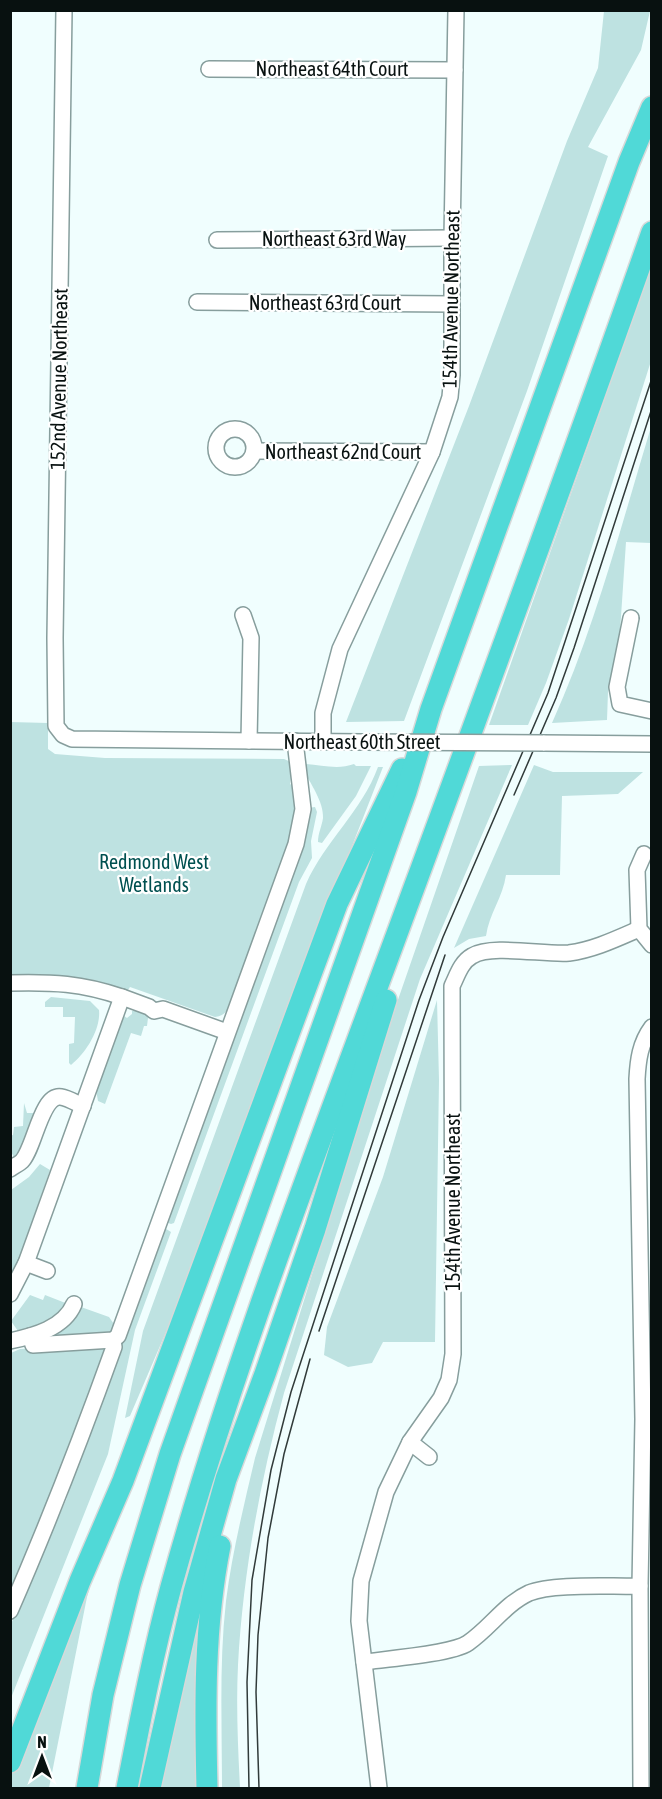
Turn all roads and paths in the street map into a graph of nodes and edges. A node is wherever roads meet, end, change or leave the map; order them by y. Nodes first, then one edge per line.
1 (64, 10) edge
2 (456, 10) edge
3 (209, 69) dead end
4 (455, 70) junction
5 (651, 107) edge
6 (651, 232) edge
7 (452, 238) junction
8 (217, 240) dead end
9 (197, 302) dead end
10 (452, 304) junction
11 (254, 451) dead end
12 (432, 453) junction
13 (243, 615) dead end
14 (631, 618) dead end
15 (431, 709) junction
16 (651, 711) edge
17 (72, 739) joint
18 (249, 741) junction
19 (295, 741) junction
20 (323, 742) junction
21 (651, 744) edge
22 (458, 771) junction
23 (644, 854) dead end
24 (639, 929) junction
25 (651, 945) edge
26 (10, 983) edge
27 (122, 997) junction
28 (651, 1027) edge
29 (227, 1032) junction
30 (83, 1106) junction
31 (10, 1169) edge
32 (646, 1262) edge
33 (26, 1263) junction
34 (46, 1271) dead end
35 (10, 1294) edge
36 (74, 1304) dead end
37 (30, 1336) junction
38 (113, 1340) junction
39 (10, 1341) edge
40 (265, 1374) junction
41 (647, 1419) edge
42 (410, 1442) junction
43 (429, 1457) dead end
44 (644, 1581) edge
45 (10, 1611) edge
46 (364, 1662) junction
47 (646, 1760) edge
48 (10, 1762) edge
49 (87, 1788) edge
50 (127, 1788) edge
51 (150, 1788) edge
52 (207, 1788) edge
53 (379, 1788) edge
54 (640, 1788) edge

1 - 17 street, 152nd Avenue Northeast
2 - 4 street, 154th Avenue Northeast
3 - 4 street, Northeast 64th Court
4 - 7 street, 154th Avenue Northeast
5 - 15 highway
6 - 22 highway
7 - 8 street, Northeast 63rd Way
7 - 10 street, 154th Avenue Northeast
9 - 10 street, Northeast 63rd Court
10 - 12 street, 154th Avenue Northeast
11 - 12 street, Northeast 62nd Court
12 - 20 street, 154th Avenue Northeast
13 - 18 street
14 - 16 street
15 - 48 highway
15 - 49 highway
17 - 18 street, Northeast 60th Street
18 - 19 street, Northeast 60th Street
19 - 20 street, Northeast 60th Street
19 - 29 street
20 - 21 street, Northeast 60th Street, bridge
22 - 40 highway
22 - 50 highway
23 - 24 street
24 - 25 street
24 - 42 street, 154th Avenue Northeast
26 - 27 street
27 - 29 street
27 - 30 street
28 - 32 street
29 - 38 street
30 - 31 street
30 - 33 street
32 - 41 street
33 - 34 street
33 - 35 street
36 - 37 street
37 - 38 street
37 - 39 street
38 - 45 street
40 - 51 highway
40 - 52 highway
41 - 44 street
42 - 43 street
42 - 46 street, 154th Avenue Northeast
44 - 46 street
44 - 47 street
46 - 53 street, 154th Avenue Northeast
47 - 54 street

